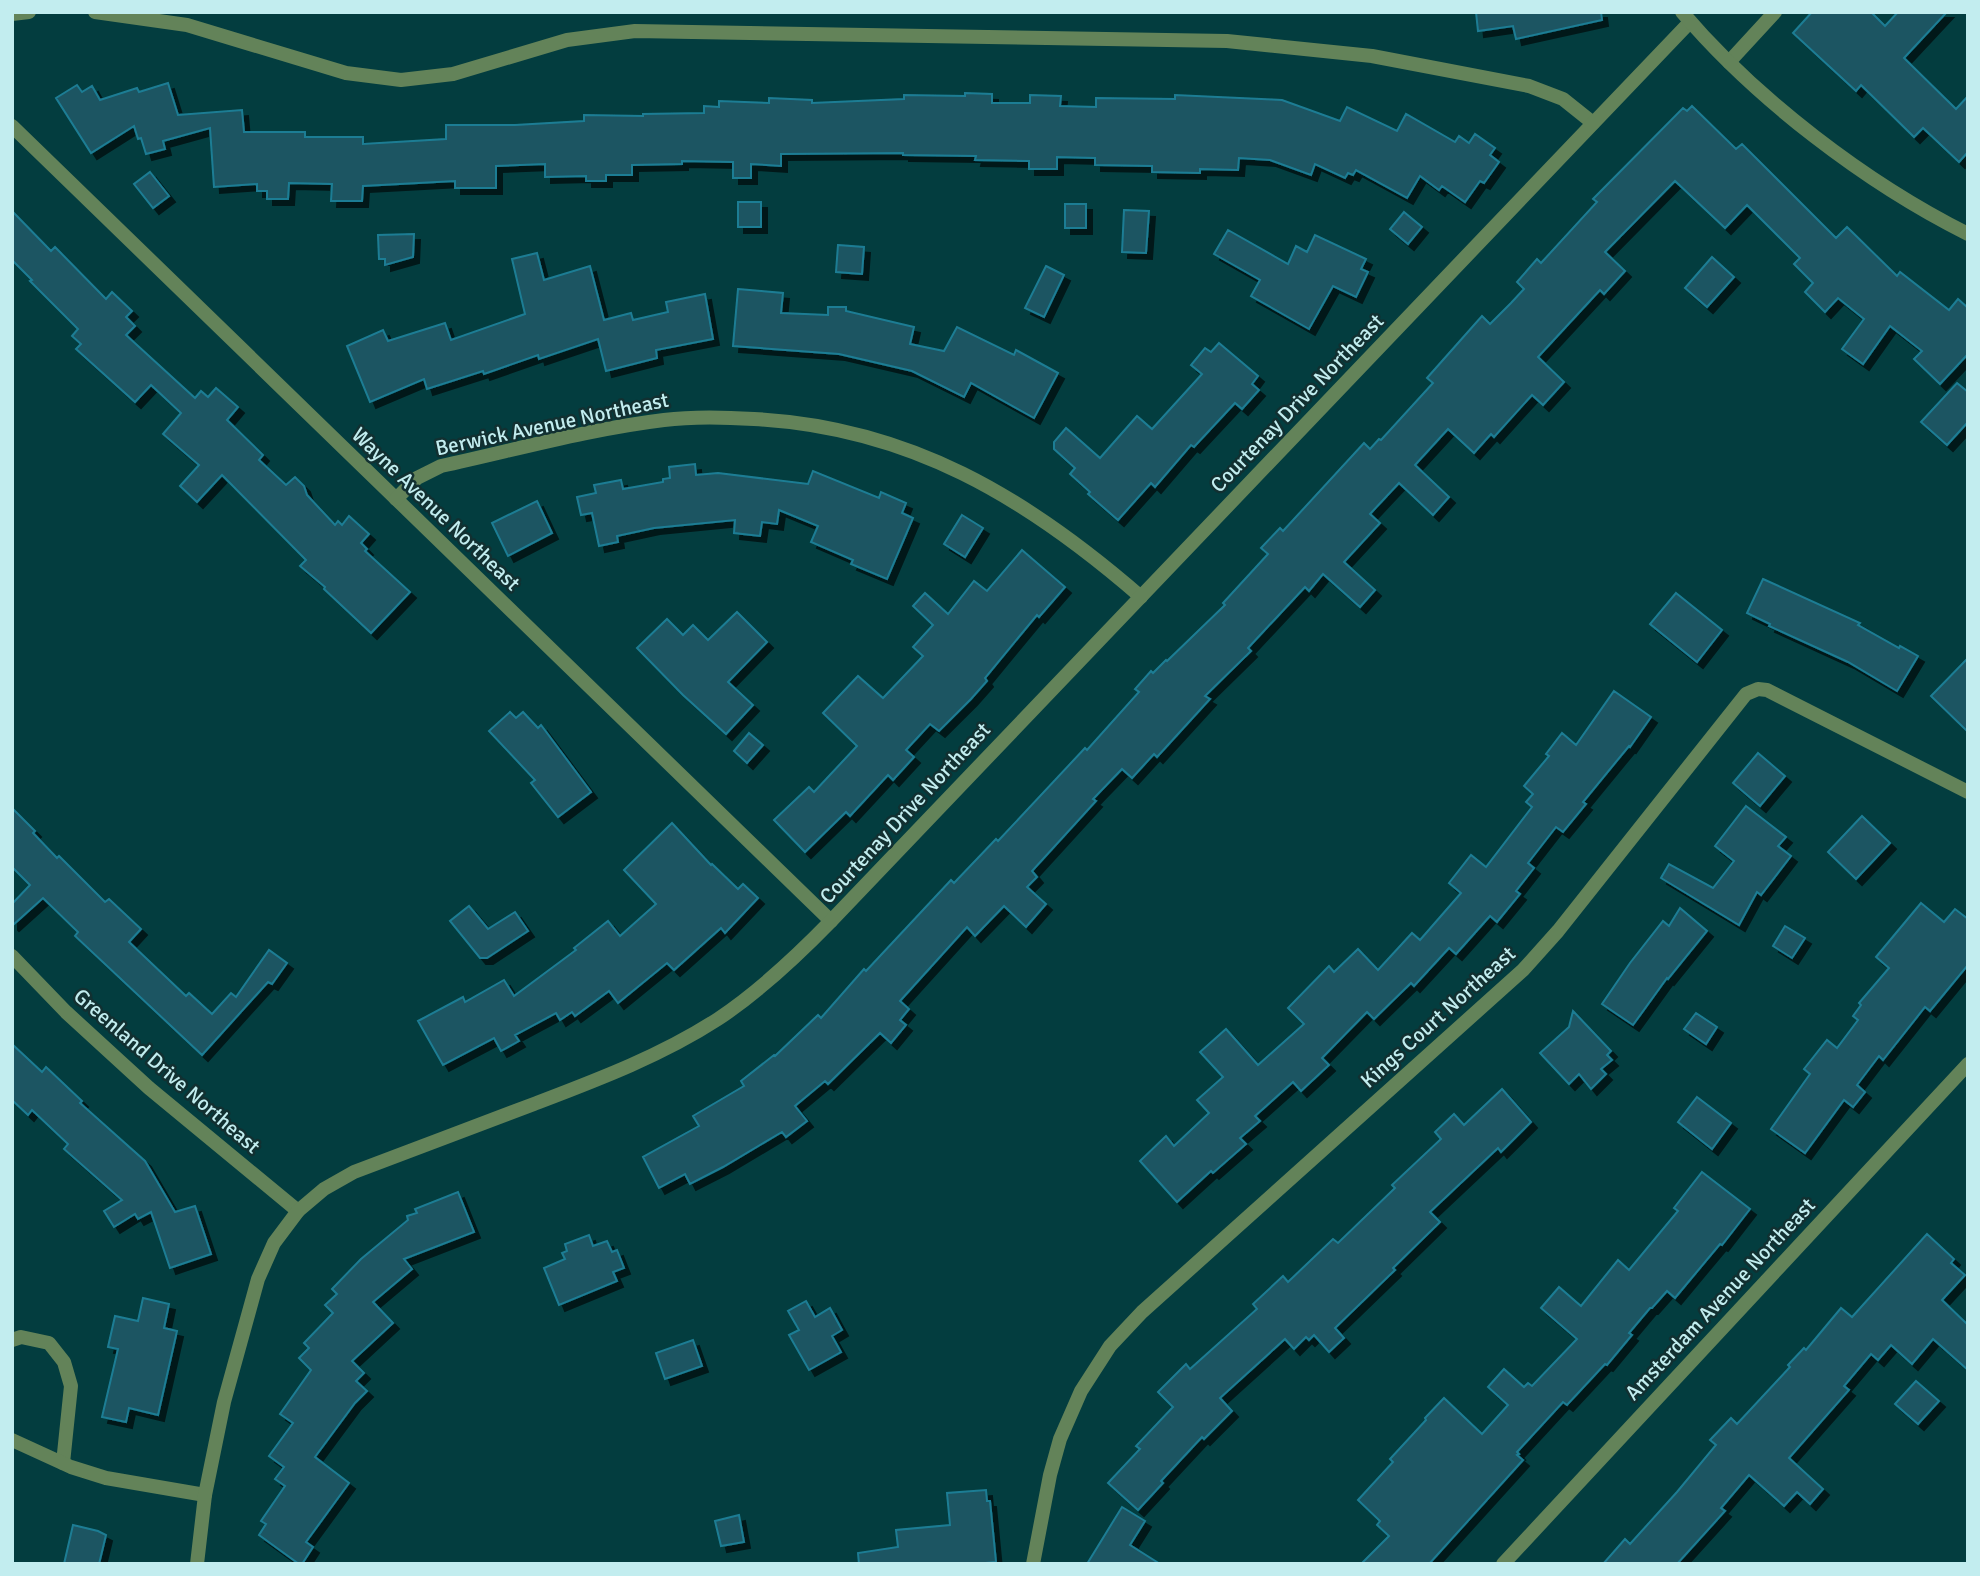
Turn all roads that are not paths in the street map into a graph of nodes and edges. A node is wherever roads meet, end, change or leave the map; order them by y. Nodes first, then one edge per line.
1 (29, 12) edge
2 (95, 12) edge
3 (1775, 12) edge
4 (12, 14) edge
5 (1686, 17) edge
6 (1729, 62) junction
7 (1593, 123) junction
8 (12, 126) edge
9 (1968, 234) edge
10 (396, 499) junction
11 (1141, 597) junction
12 (1968, 792) edge
13 (831, 921) junction
14 (12, 956) edge
15 (1968, 1064) edge
16 (298, 1211) junction
17 (12, 1340) edge
18 (12, 1440) edge
19 (63, 1463) junction
20 (205, 1495) junction
21 (197, 1564) edge
22 (1033, 1564) edge
23 (1503, 1564) edge

1 - 4 street
2 - 7 street
3 - 6 street
5 - 6 street
5 - 7 street, Courtenay Drive Northeast
6 - 9 street
7 - 11 street, Courtenay Drive Northeast
8 - 10 street, Wayne Avenue Northeast
10 - 11 street, Berwick Avenue Northeast
10 - 13 street, Wayne Avenue Northeast
11 - 13 street, Courtenay Drive Northeast
12 - 22 street, Kings Court Northeast
13 - 16 street, Courtenay Drive Northeast
14 - 16 street, Greenland Drive Northeast
15 - 23 street, Amsterdam Avenue Northeast
16 - 20 street, Courtenay Drive Northeast
17 - 19 street
18 - 19 street
19 - 20 street
20 - 21 street, Courtenay Drive Northeast

